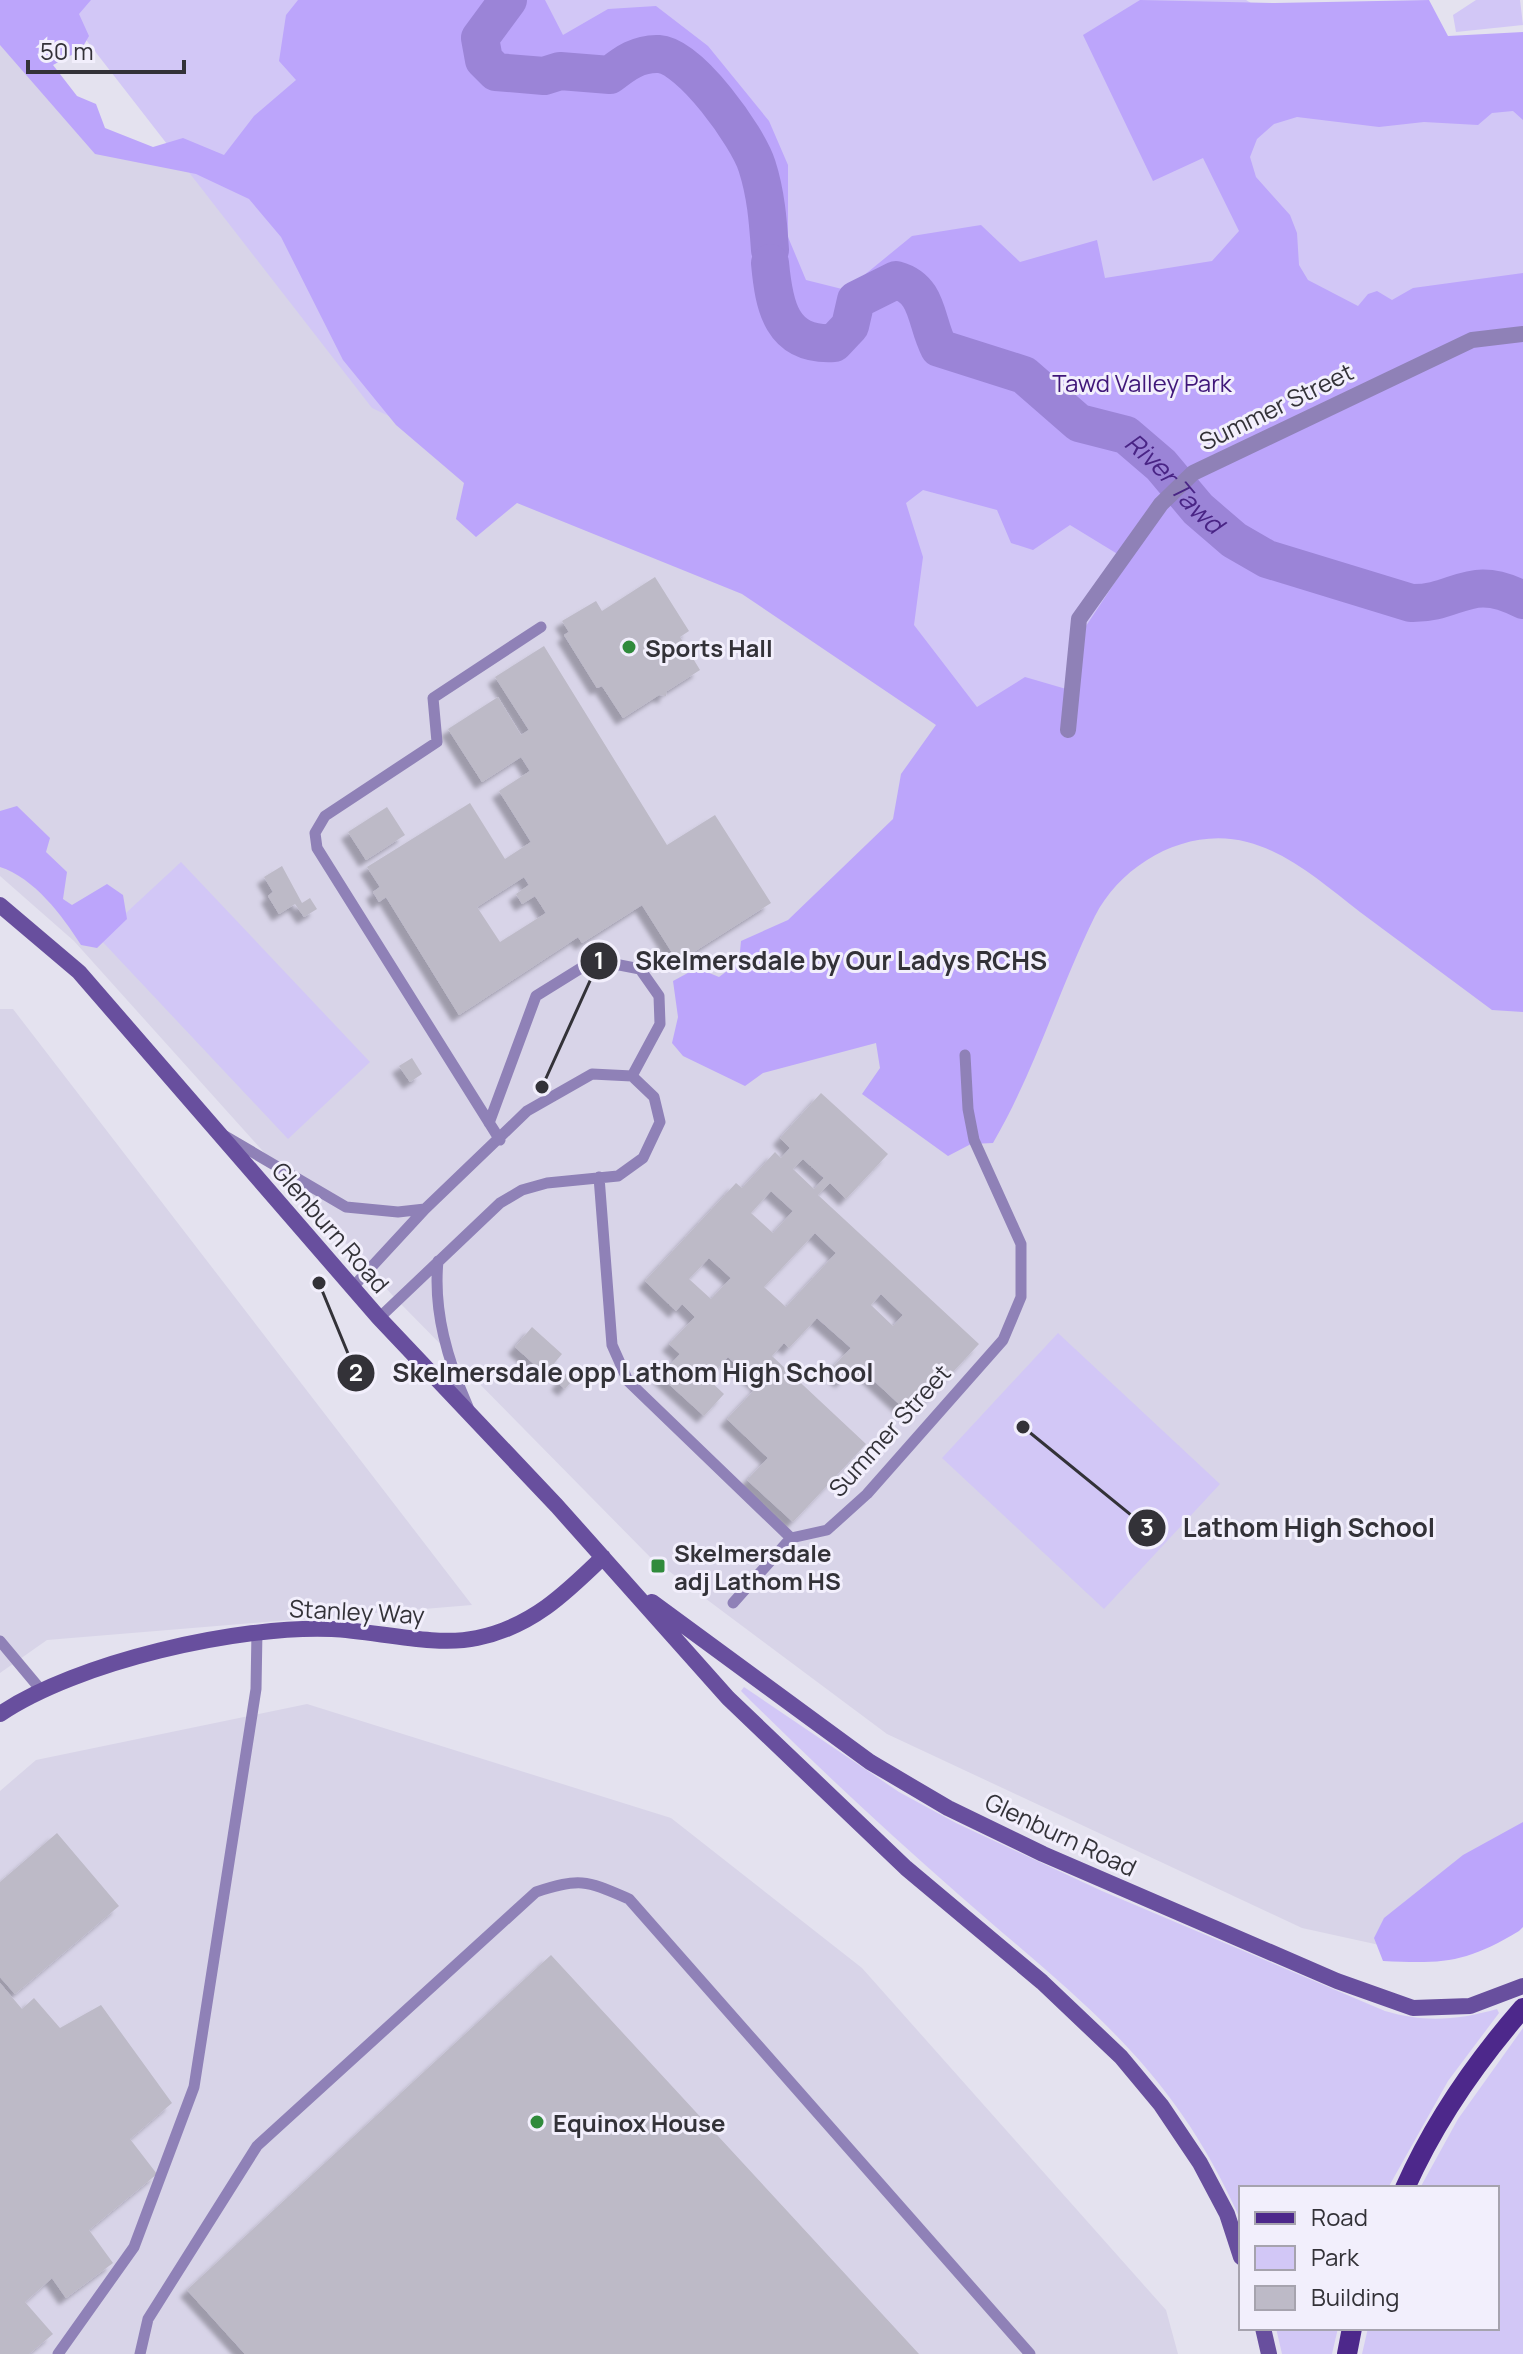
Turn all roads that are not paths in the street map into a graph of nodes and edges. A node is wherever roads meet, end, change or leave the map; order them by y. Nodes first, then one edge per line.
1 (1523, 334) edge
2 (541, 627) dead end
3 (1068, 730) dead end
4 (0, 905) edge
5 (965, 1055) dead end
6 (632, 1076) junction
7 (489, 1123) junction
8 (214, 1129) junction
9 (500, 1140) junction
10 (599, 1177) junction
11 (425, 1209) junction
12 (438, 1261) junction
13 (352, 1288) junction
14 (379, 1318) junction
15 (474, 1422) junction
16 (791, 1538) junction
17 (603, 1557) junction
18 (625, 1582) junction
19 (733, 1603) dead end
20 (257, 1631) junction
21 (0, 1641) edge
22 (41, 1690) junction
23 (0, 1714) edge
24 (1523, 1986) edge
25 (1523, 2008) edge
26 (1406, 2186) edge
27 (1239, 2251) edge
28 (1263, 2330) edge
29 (1352, 2330) edge
30 (58, 2354) edge
31 (140, 2354) edge
32 (1030, 2354) edge
33 (1269, 2354) edge
34 (1347, 2354) edge

1 - 3 street, Summer Street
2 - 7 lane
4 - 8 street, Glenburn Road
5 - 16 lane, Summer Street
6 - 7 lane
6 - 9 lane
6 - 10 lane
7 - 9 lane
8 - 11 lane
8 - 13 street, Glenburn Road
9 - 11 lane
10 - 12 lane
10 - 16 lane
11 - 13 lane
12 - 14 lane
12 - 15 lane
13 - 14 street, Glenburn Road
14 - 15 street, Glenburn Road
15 - 17 street, Glenburn Road
16 - 19 lane
17 - 18 street, Glenburn Road
17 - 20 street, Stanley Way
18 - 24 street, Glenburn Road
18 - 27 street, Glenburn Road
20 - 22 street, Stanley Way
20 - 30 lane
21 - 22 lane
22 - 23 street, Stanley Way
25 - 26 main road
28 - 33 street
29 - 34 main road
31 - 32 lane

